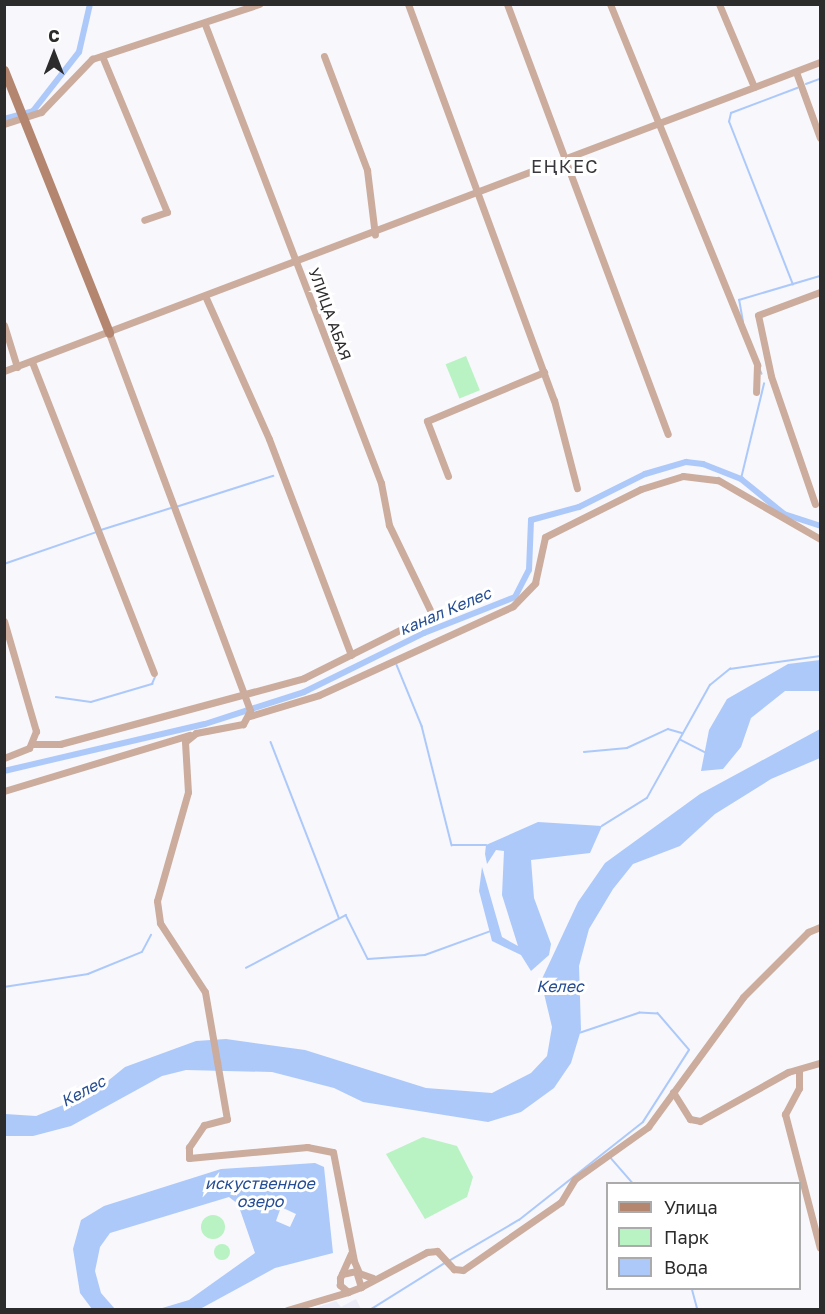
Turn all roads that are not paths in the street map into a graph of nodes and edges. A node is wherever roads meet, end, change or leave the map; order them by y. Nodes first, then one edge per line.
1 (259, 4) edge
2 (408, 4) edge
3 (507, 4) edge
4 (609, 4) edge
5 (718, 4) edge
6 (205, 24) junction
7 (102, 56) junction
8 (324, 56) dead end
9 (820, 62) edge
10 (4, 69) edge
11 (796, 72) junction
12 (754, 87) junction
13 (25, 114) junction
14 (658, 123) junction
15 (4, 124) edge
16 (820, 138) edge
17 (566, 160) junction
18 (477, 195) junction
19 (144, 220) dead end
20 (375, 235) junction
21 (297, 264) junction
22 (820, 292) edge
23 (207, 298) junction
24 (4, 325) edge
25 (109, 333) junction
26 (32, 362) junction
27 (17, 367) junction
28 (4, 371) edge
29 (544, 372) junction
30 (771, 376) junction
31 (759, 379) junction
32 (756, 392) dead end
33 (668, 434) dead end
34 (448, 476) dead end
35 (577, 488) dead end
36 (815, 504) dead end
37 (820, 539) edge
38 (4, 621) edge
39 (351, 655) junction
40 (154, 674) dead end
41 (246, 698) junction
42 (250, 713) junction
43 (190, 735) junction
44 (33, 744) junction
45 (4, 758) edge
46 (4, 791) edge
47 (820, 927) edge
48 (820, 1063) edge
49 (799, 1070) junction
50 (673, 1092) junction
51 (820, 1248) edge
52 (352, 1250) junction
53 (359, 1273) junction
54 (341, 1276) junction
55 (373, 1278) junction
56 (361, 1287) junction
57 (348, 1292) junction
58 (332, 1294) junction
59 (287, 1310) edge

1 - 6 street
2 - 18 street
3 - 17 street
4 - 14 street
5 - 12 street
6 - 7 street
6 - 21 street, УЛИЦА АБАЯ
7 - 13 street
7 - 19 street
8 - 20 street
9 - 11 street
10 - 13 main road
11 - 12 street
11 - 16 street
12 - 14 street
13 - 15 street
13 - 25 main road
14 - 17 street
14 - 31 street
17 - 18 street
17 - 33 street
18 - 20 street
18 - 29 street
20 - 21 street
21 - 23 street
21 - 39 street, УЛИЦА АБАЯ
22 - 30 street
23 - 25 street
23 - 39 street
24 - 27 street
25 - 26 street
25 - 41 street
26 - 27 street
26 - 40 street
27 - 28 street
29 - 34 street
29 - 35 street
30 - 31 street
30 - 36 street
31 - 32 street
37 - 42 street
38 - 44 street
39 - 41 street
41 - 42 street
41 - 44 street
42 - 43 street
43 - 46 street
43 - 52 street
44 - 45 street
47 - 50 street
48 - 49 street
49 - 50 street
49 - 51 street
50 - 55 street
52 - 53 street
52 - 54 street
53 - 54 street
53 - 55 street
53 - 56 street
54 - 57 street
54 - 58 street
55 - 56 street
56 - 57 street
57 - 58 street
58 - 59 street

